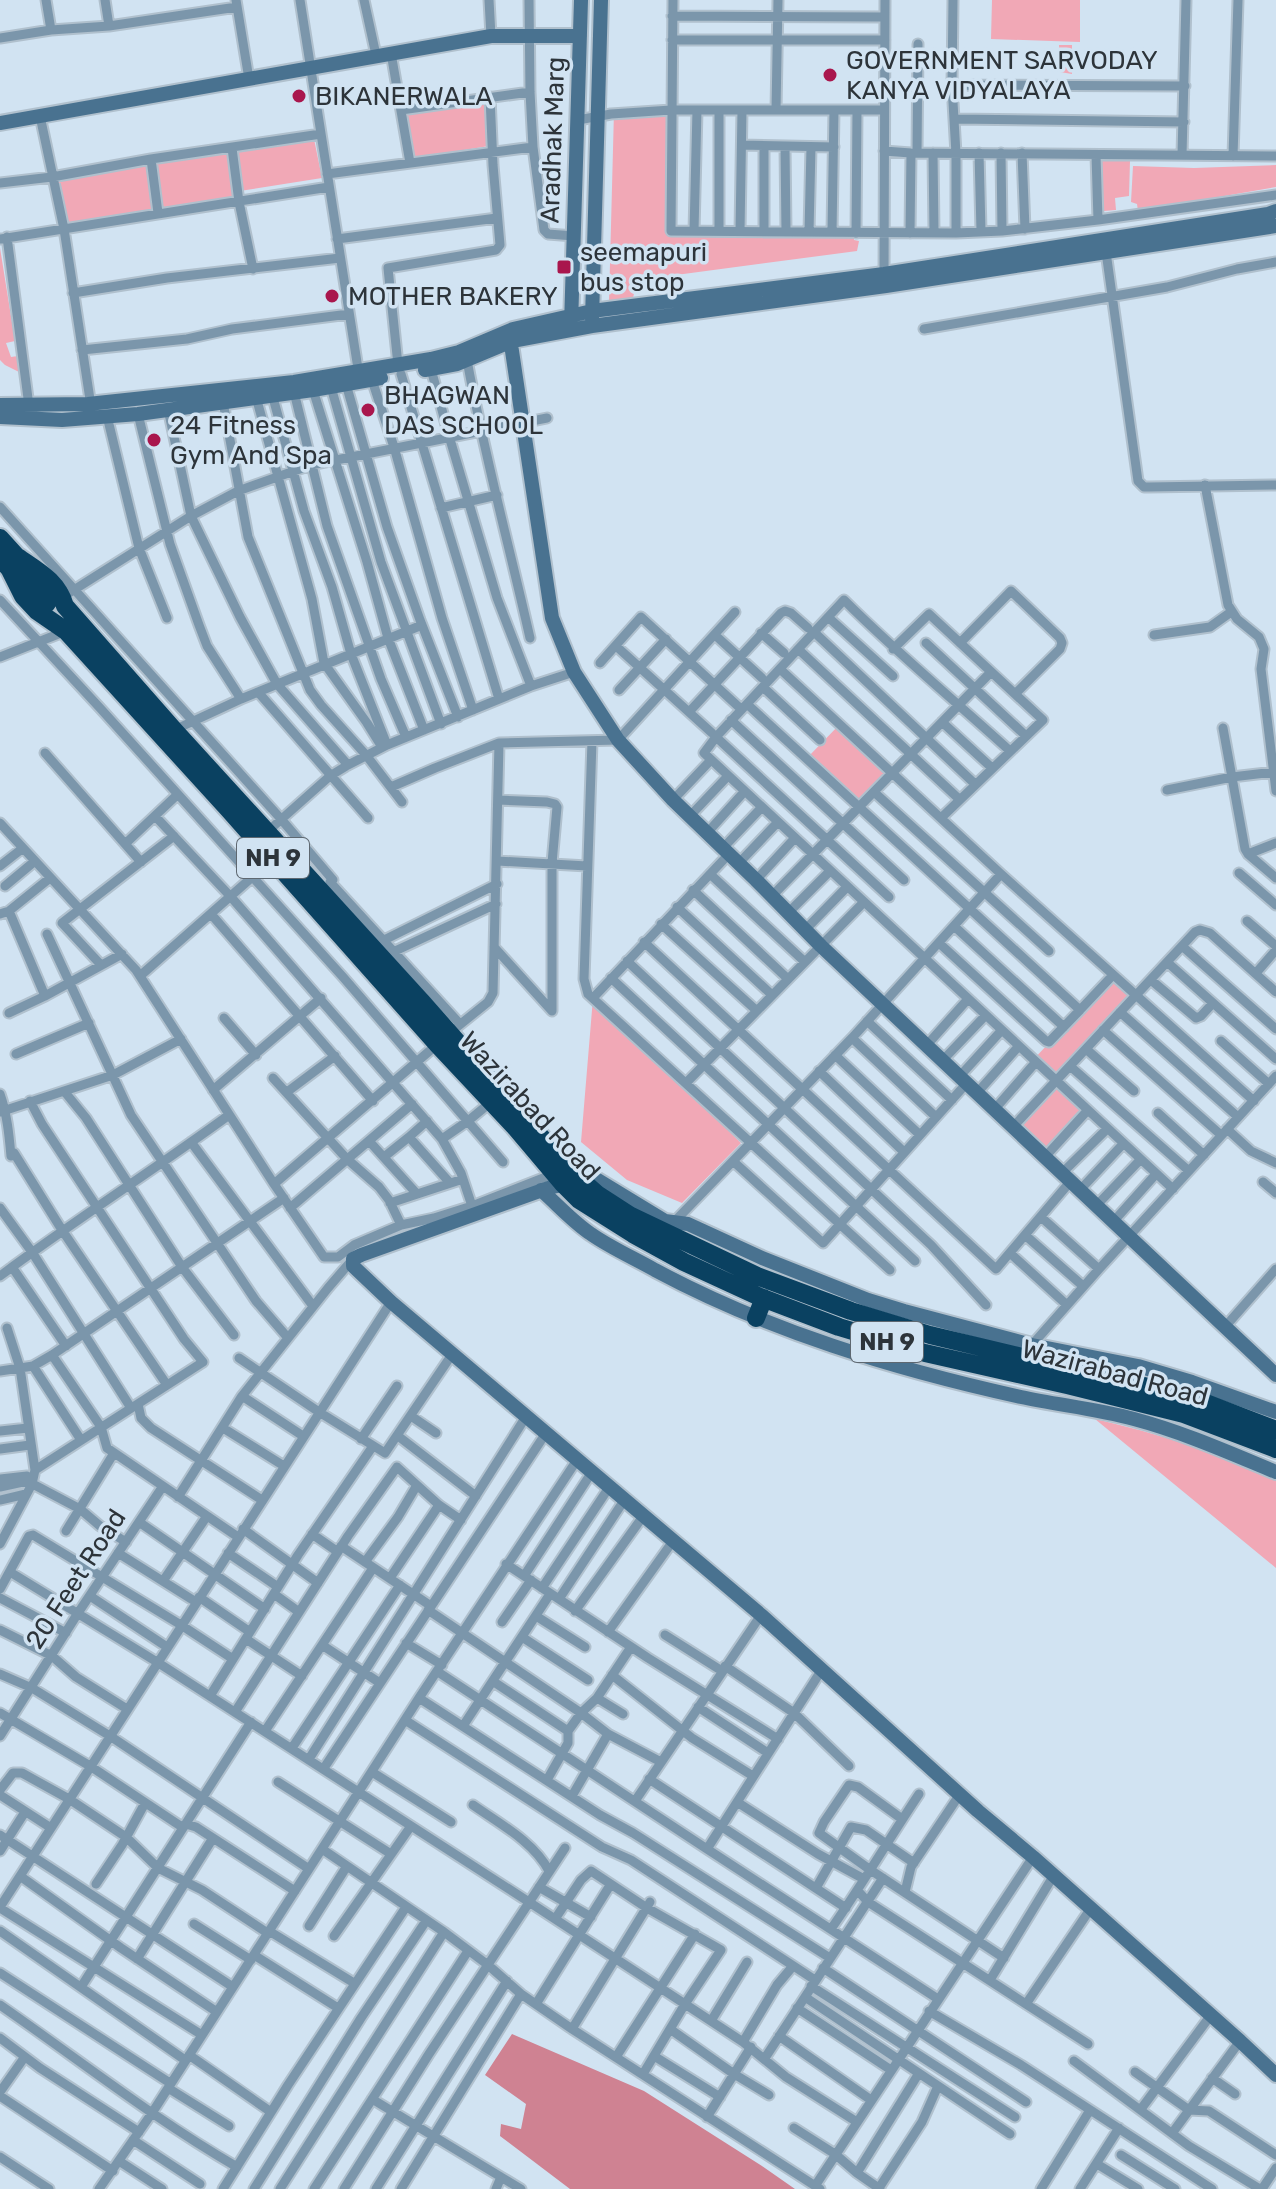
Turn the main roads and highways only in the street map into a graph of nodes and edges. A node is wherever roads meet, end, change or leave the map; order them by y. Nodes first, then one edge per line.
1 (0, 538) edge
2 (9, 561) edge
3 (168, 733) junction
4 (285, 849) junction
5 (449, 1034) junction
6 (562, 1175) junction
7 (656, 1226) junction
8 (764, 1298) junction
9 (756, 1318) road end
10 (1276, 1430) edge
11 (1276, 1449) edge

1 - 2 highway, Wazirabad Road / NH 9
2 - 3 highway, Wazirabad Road / NH 9
2 - 3 highway, Wazirabad Road / NH 9
3 - 4 highway, Wazirabad Road / NH 9
3 - 4 highway, Wazirabad Road / NH 9
4 - 5 highway, Wazirabad Road / NH 9
4 - 5 highway, Wazirabad Road / NH 9
5 - 6 highway, Wazirabad Road / NH 9
5 - 6 highway, Wazirabad Road / NH 9
6 - 7 highway, Wazirabad Road / NH 9
6 - 7 highway, Wazirabad Road / NH 9
7 - 8 highway, Wazirabad Road / NH 9
7 - 10 highway, Wazirabad Road / NH 9
8 - 9 highway
8 - 11 highway, Wazirabad Road / NH 9

